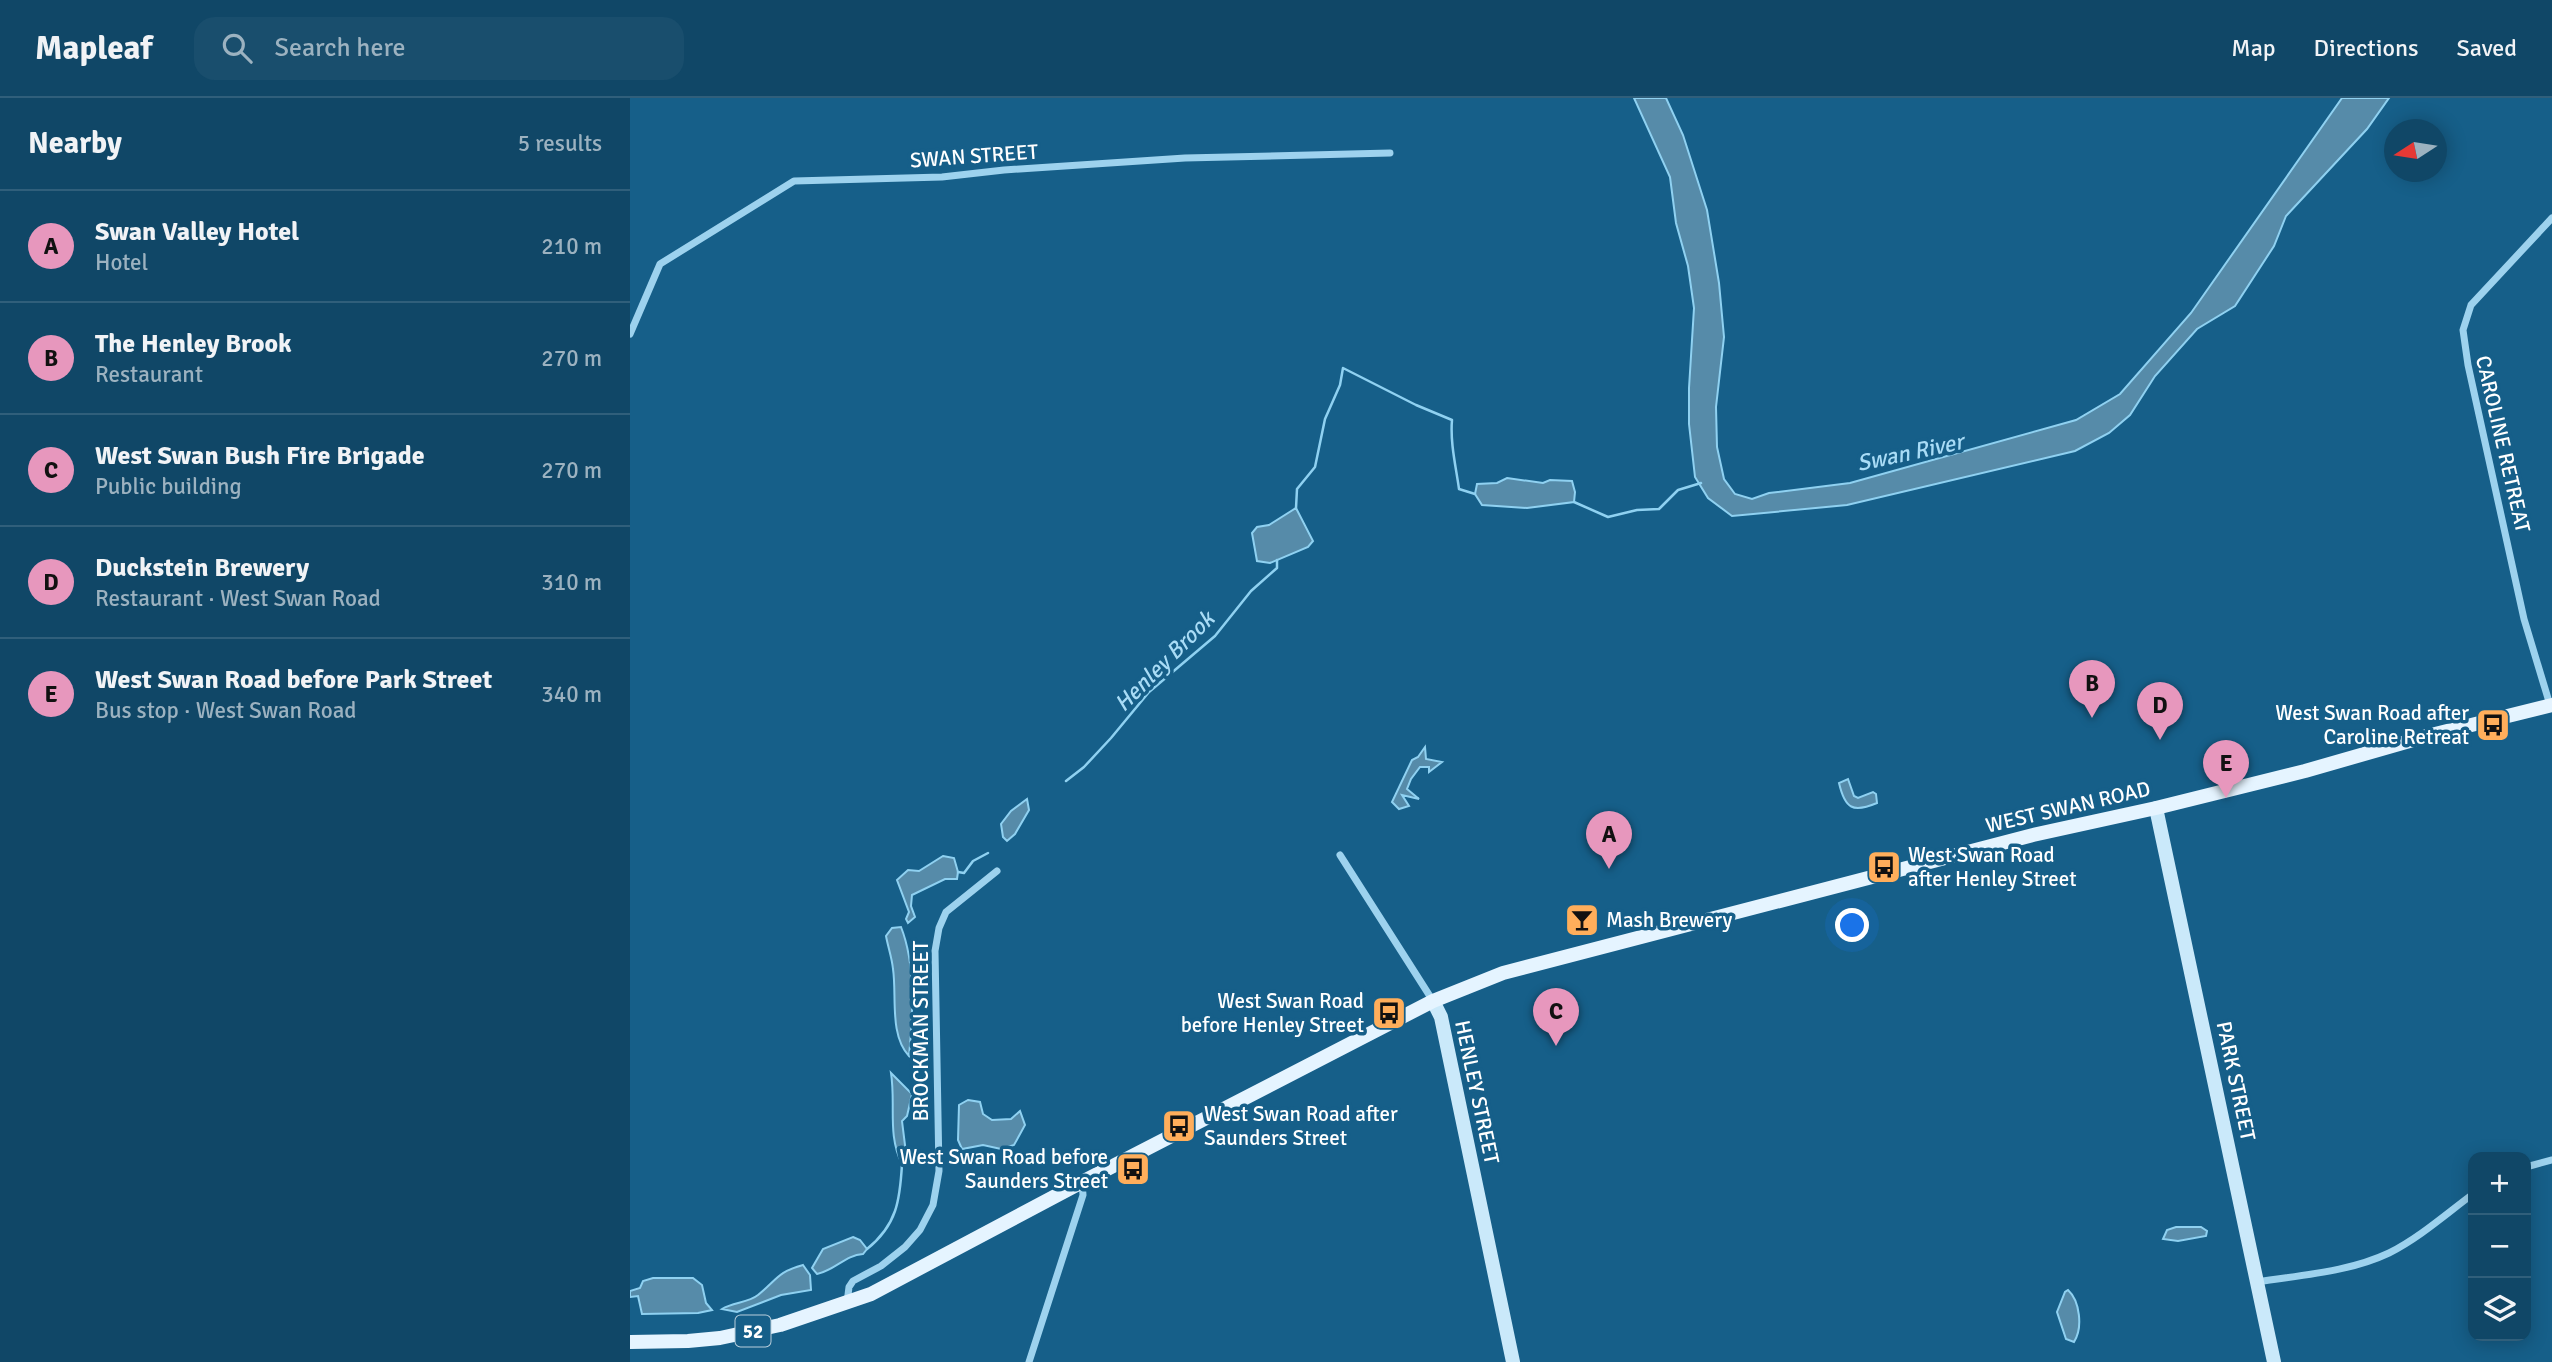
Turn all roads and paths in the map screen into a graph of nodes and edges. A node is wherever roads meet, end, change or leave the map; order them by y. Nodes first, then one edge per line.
1 (1390, 153) dead end
2 (2552, 218) edge
3 (630, 334) edge
4 (2551, 706) edge
5 (2156, 808) junction
6 (1340, 855) dead end
7 (998, 871) dead end
8 (1433, 1001) junction
9 (2552, 1160) edge
10 (2531, 1166) edge
11 (1082, 1182) junction
12 (2468, 1198) edge
13 (2257, 1282) junction
14 (847, 1304) junction
15 (630, 1342) edge
16 (1029, 1362) edge
17 (1513, 1362) edge
18 (2274, 1362) edge

1 - 3 street, SWAN STREET
2 - 4 street, CAROLINE RETREAT
4 - 5 main road, WEST SWAN ROAD / 52
5 - 8 main road, WEST SWAN ROAD / 52
5 - 13 street, PARK STREET
6 - 8 street, HENLEY STREET
7 - 14 street, BROCKMAN STREET
8 - 11 main road, WEST SWAN ROAD / 52
8 - 17 street, HENLEY STREET
9 - 10 street
11 - 14 main road, WEST SWAN ROAD / 52
11 - 16 street
12 - 13 street
13 - 18 street, PARK STREET
14 - 15 main road, WEST SWAN ROAD / 52

